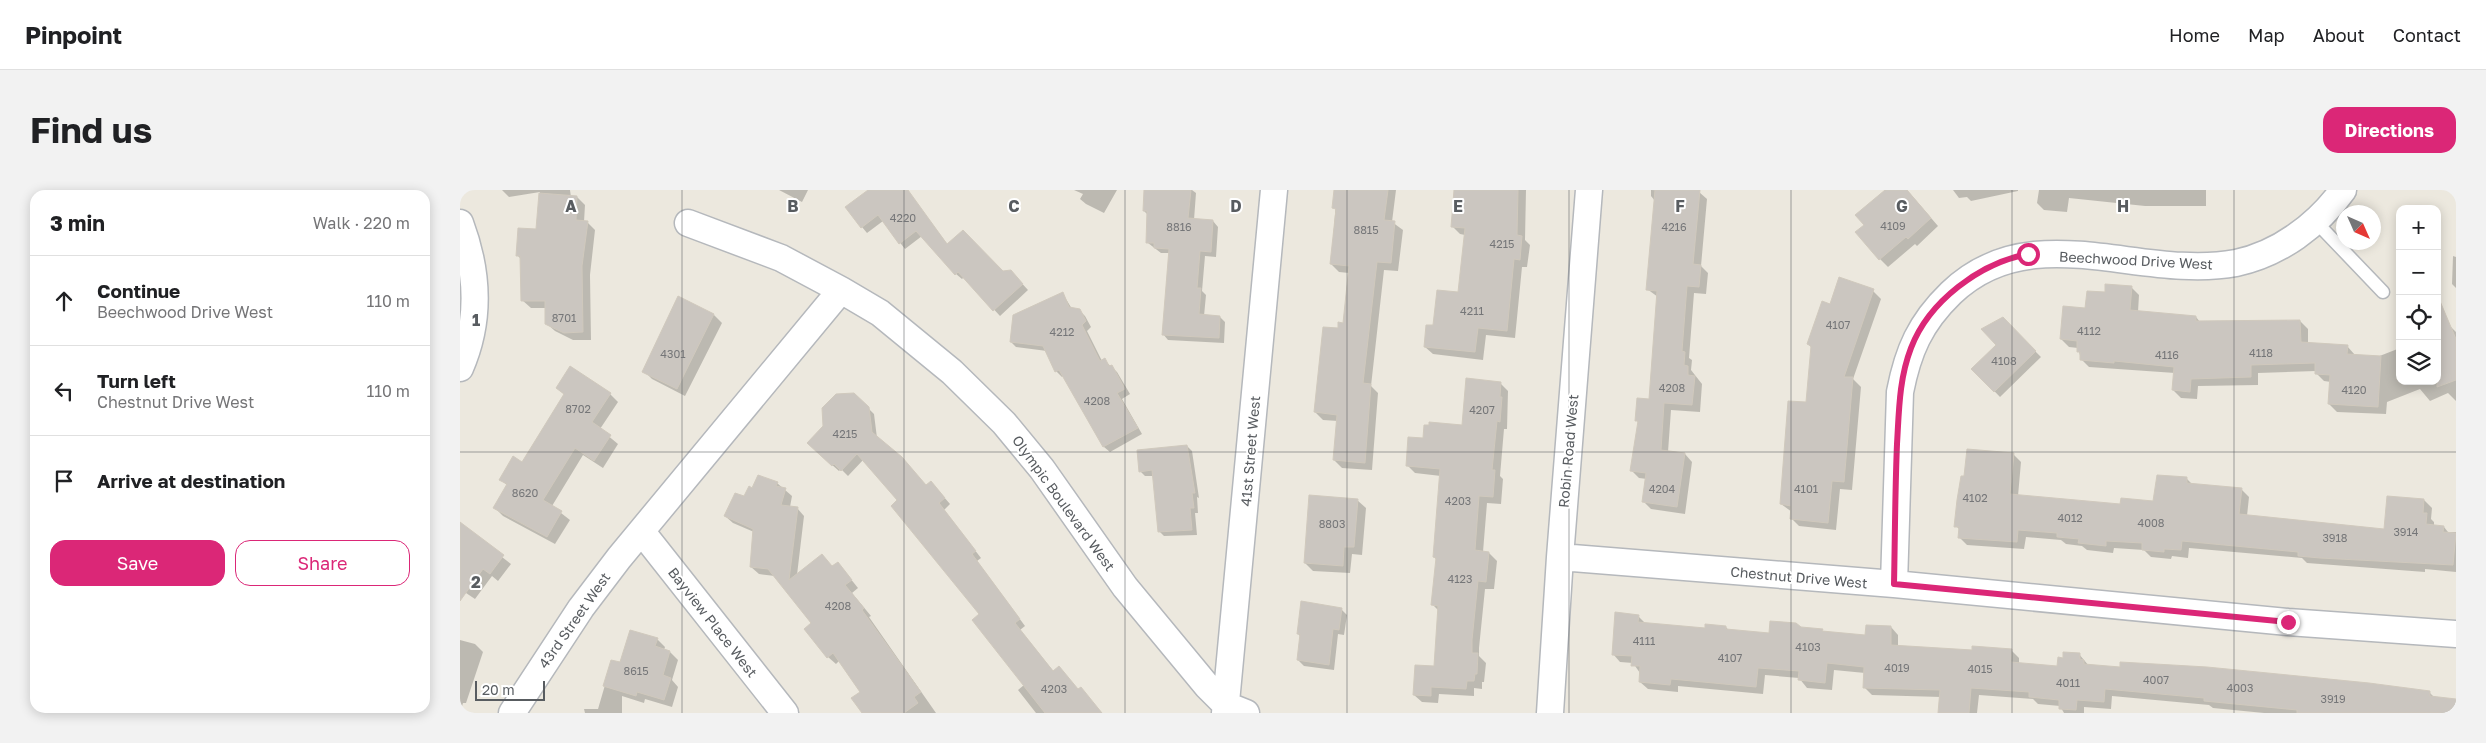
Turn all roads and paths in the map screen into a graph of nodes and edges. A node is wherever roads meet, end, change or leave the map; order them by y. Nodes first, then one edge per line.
1 (1274, 190) edge
2 (1589, 190) edge
3 (2343, 190) edge
4 (2316, 222) junction
5 (460, 223) edge
6 (688, 223) dead end
7 (840, 290) junction
8 (2383, 292) dead end
9 (460, 368) edge
10 (642, 532) junction
11 (1560, 557) junction
12 (1894, 584) junction
13 (2456, 634) edge
14 (1232, 710) edge
15 (512, 713) edge
16 (785, 713) edge
17 (1550, 713) edge

1 - 14 street, 41st Street West
2 - 11 street, Robin Road West
3 - 4 street, Beechwood Drive West
4 - 8 lane
4 - 12 street, Beechwood Drive West
5 - 9 street
6 - 7 street, Olympic Boulevard West
7 - 10 street
7 - 14 street, Olympic Boulevard West
10 - 15 street, 43rd Street West
10 - 16 street, Bayview Place West
11 - 12 street, Chestnut Drive West
11 - 17 street, Robin Road West
12 - 13 street, Chestnut Drive West

